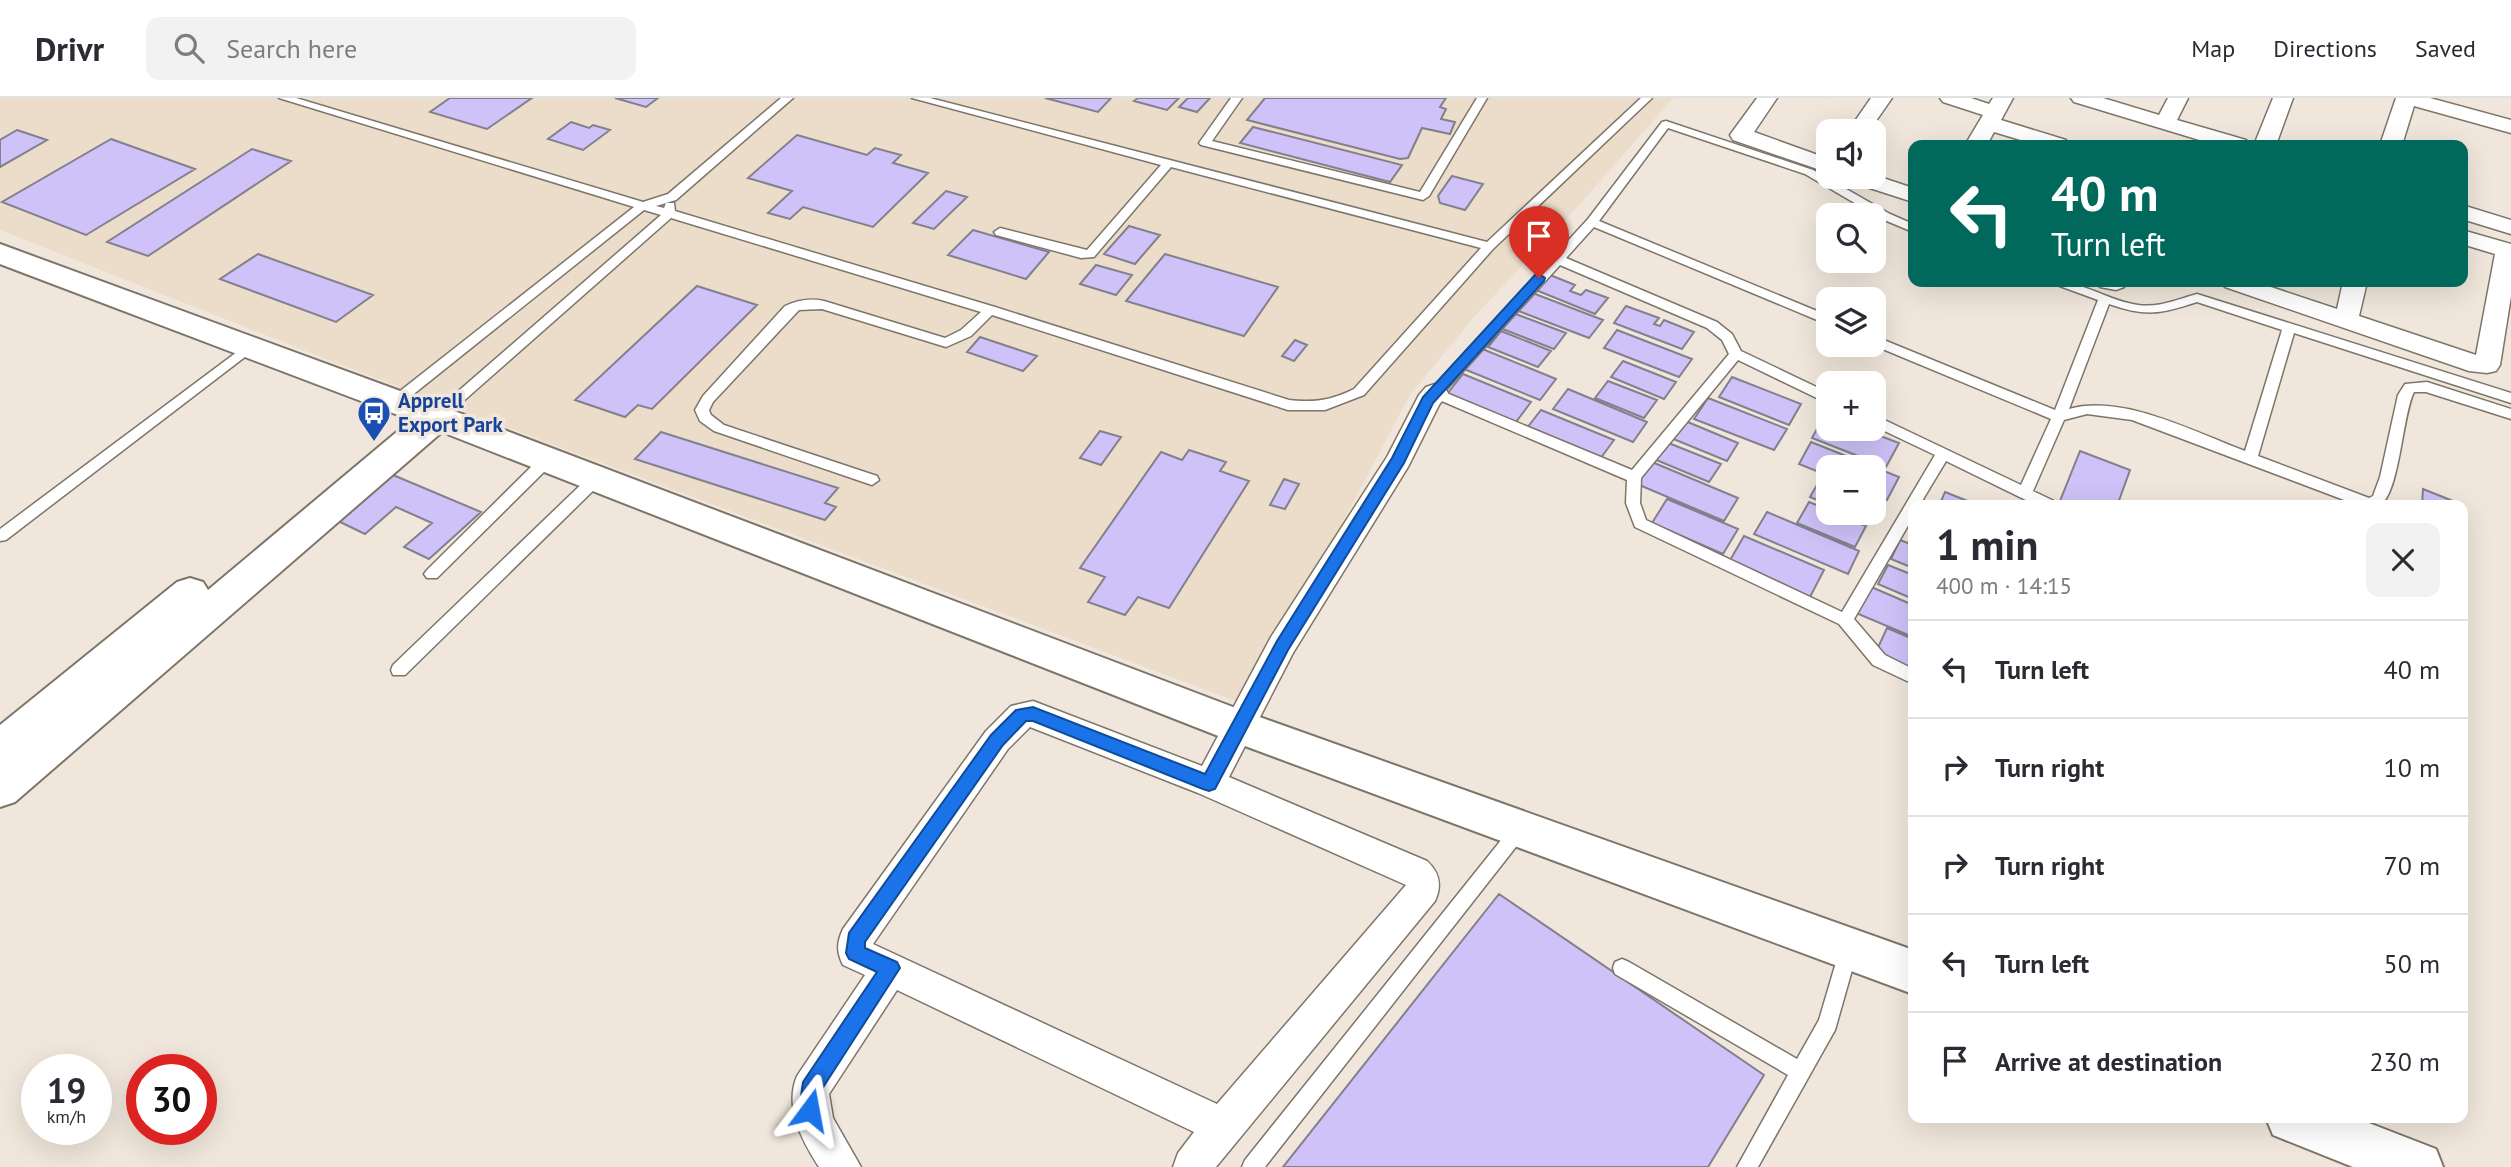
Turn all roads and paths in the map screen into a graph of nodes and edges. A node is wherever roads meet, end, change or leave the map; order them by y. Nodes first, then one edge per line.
1 (284, 98) edge
2 (788, 98) edge
3 (917, 98) edge
4 (1237, 98) edge
5 (1482, 98) edge
6 (1647, 98) edge
7 (1767, 98) edge
8 (1882, 98) edge
9 (1950, 98) edge
10 (2081, 98) edge
11 (2178, 98) edge
12 (2283, 98) edge
13 (2406, 98) edge
14 (2119, 103) edge
15 (1996, 111) edge
16 (1867, 119) edge
17 (2165, 123) junction
18 (2511, 127) edge
19 (1979, 140) edge
20 (2049, 140) edge
21 (2221, 140) edge
22 (2267, 140) edge
23 (2393, 140) edge
24 (1816, 162) edge
25 (1168, 164) junction
26 (1886, 186) edge
27 (1908, 193) edge
28 (672, 197) junction
29 (642, 206) junction
30 (668, 215) junction
31 (2468, 215) edge
32 (1592, 222) junction
33 (1908, 226) edge
34 (1000, 232) dead end
35 (2509, 232) edge
36 (2468, 236) edge
37 (1489, 246) junction
38 (0, 253) edge
39 (1557, 259) junction
40 (2110, 287) edge
41 (2248, 287) edge
42 (2354, 287) edge
43 (989, 310) junction
44 (1816, 316) edge
45 (2346, 320) junction
46 (2289, 328) junction
47 (1886, 345) edge
48 (249, 347) junction
49 (1736, 354) junction
50 (1816, 392) edge
51 (1435, 393) junction
52 (2511, 398) edge
53 (414, 409) junction
54 (2511, 414) edge
55 (2059, 417) junction
56 (1886, 426) edge
57 (1943, 453) junction
58 (2250, 458) junction
59 (547, 460) junction
60 (1634, 477) junction
61 (596, 479) junction
62 (872, 480) dead end
63 (2025, 492) junction
64 (1915, 500) edge
65 (2040, 500) edge
66 (2360, 500) edge
67 (2377, 500) edge
68 (1908, 513) edge
69 (1, 536) edge
70 (432, 574) dead end
71 (1845, 620) junction
72 (399, 670) dead end
73 (1908, 674) edge
74 (1240, 727) junction
75 (0, 749) edge
76 (1209, 783) junction
77 (0, 789) edge
78 (1521, 829) junction
79 (1849, 949) junction
80 (891, 968) junction
81 (1622, 968) dead end
82 (1908, 970) edge
83 (1801, 1072) junction
84 (2298, 1123) edge
85 (1223, 1126) junction
86 (2354, 1156) edge
87 (842, 1167) edge
88 (1192, 1167) edge
89 (1252, 1167) edge
90 (1747, 1167) edge
91 (2418, 1167) edge

1 - 29 lane
2 - 28 lane
3 - 25 lane
4 - 5 lane
6 - 37 lane
7 - 24 street
8 - 16 street
9 - 15 street
10 - 14 street
11 - 17 street
12 - 22 street
13 - 18 street
13 - 23 street
14 - 17 street
15 - 19 street
15 - 20 street
17 - 21 street
25 - 34 lane
25 - 37 lane
26 - 27 street
28 - 29 lane
28 - 30 lane
29 - 30 lane
29 - 53 lane
30 - 43 lane
30 - 53 lane
31 - 35 street
32 - 33 lane
32 - 39 lane
32 - 44 lane
35 - 36 street
35 - 45 street
37 - 43 lane
38 - 48 main road
39 - 49 lane
39 - 51 lane
40 - 46 lane
40 - 55 lane
41 - 45 street
42 - 45 street
43 - 62 lane
46 - 52 lane
46 - 58 lane
47 - 55 lane
48 - 53 main road
48 - 69 lane
49 - 50 lane
49 - 60 lane
51 - 60 lane
51 - 74 street
53 - 59 main road
53 - 75 main road
53 - 77 main road
54 - 67 lane
55 - 58 lane
55 - 63 lane
56 - 57 lane
57 - 63 lane
57 - 64 lane
58 - 66 lane
59 - 61 main road
59 - 70 lane
60 - 71 lane
61 - 72 lane
61 - 74 main road
63 - 65 lane
68 - 71 lane
71 - 73 lane
74 - 76 street
74 - 78 main road
76 - 80 street
76 - 85 street
78 - 79 main road
78 - 89 lane
79 - 82 main road
79 - 83 lane
80 - 85 street
80 - 87 street
81 - 83 lane
83 - 90 lane
84 - 86 main road
85 - 88 street
86 - 91 main road

